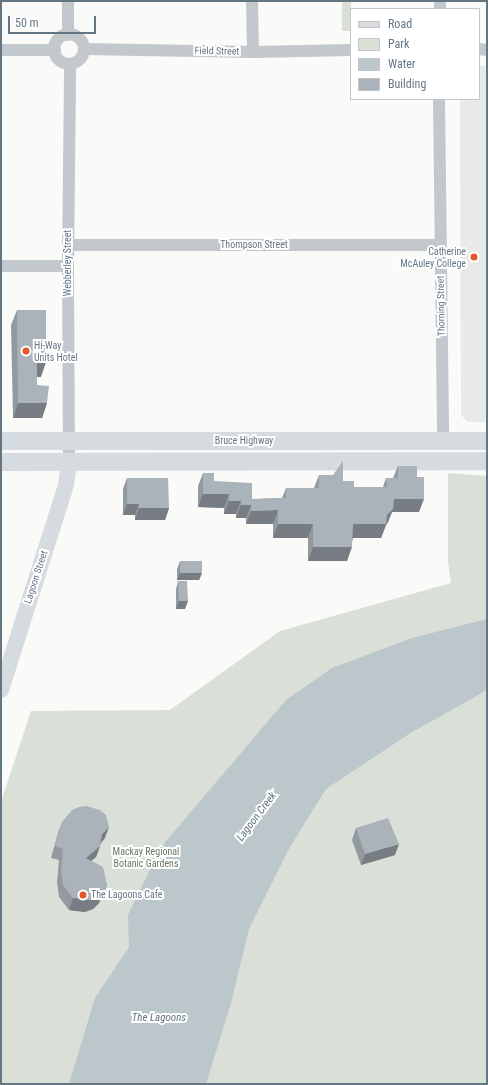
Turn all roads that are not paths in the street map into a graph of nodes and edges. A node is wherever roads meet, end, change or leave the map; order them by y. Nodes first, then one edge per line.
1 (68, 1) edge
2 (252, 1) edge
3 (68, 35) junction
4 (84, 49) junction
5 (1, 50) edge
6 (55, 50) junction
7 (350, 50) edge
8 (253, 52) junction
9 (70, 64) junction
10 (439, 100) edge
11 (440, 244) junction
12 (68, 245) junction
13 (1, 266) edge
14 (68, 266) junction
15 (69, 440) junction
16 (443, 440) junction
17 (1, 441) edge
18 (487, 441) edge
19 (487, 461) edge
20 (1, 462) edge
21 (69, 463) junction
22 (6, 658) edge
23 (1, 690) edge

1 - 3 street
2 - 8 street
3 - 4 street
3 - 6 street
4 - 8 street, Field Street
4 - 9 street
5 - 6 street
6 - 9 street
7 - 8 street, Field Street
9 - 12 street, Webberley Street
10 - 11 street, Thorning Street
11 - 12 street, Thompson Street
11 - 16 street, Thorning Street
12 - 14 street, Webberley Street
13 - 14 street
14 - 15 street, Webberley Street
15 - 16 highway, Bruce Highway
15 - 17 highway, Bruce Highway
15 - 21 street, Webberley Street
16 - 18 highway, Bruce Highway
19 - 21 highway, Bruce Highway
20 - 21 highway, Bruce Highway
21 - 22 main road, Lagoon Street
22 - 23 main road, Lagoon Street

